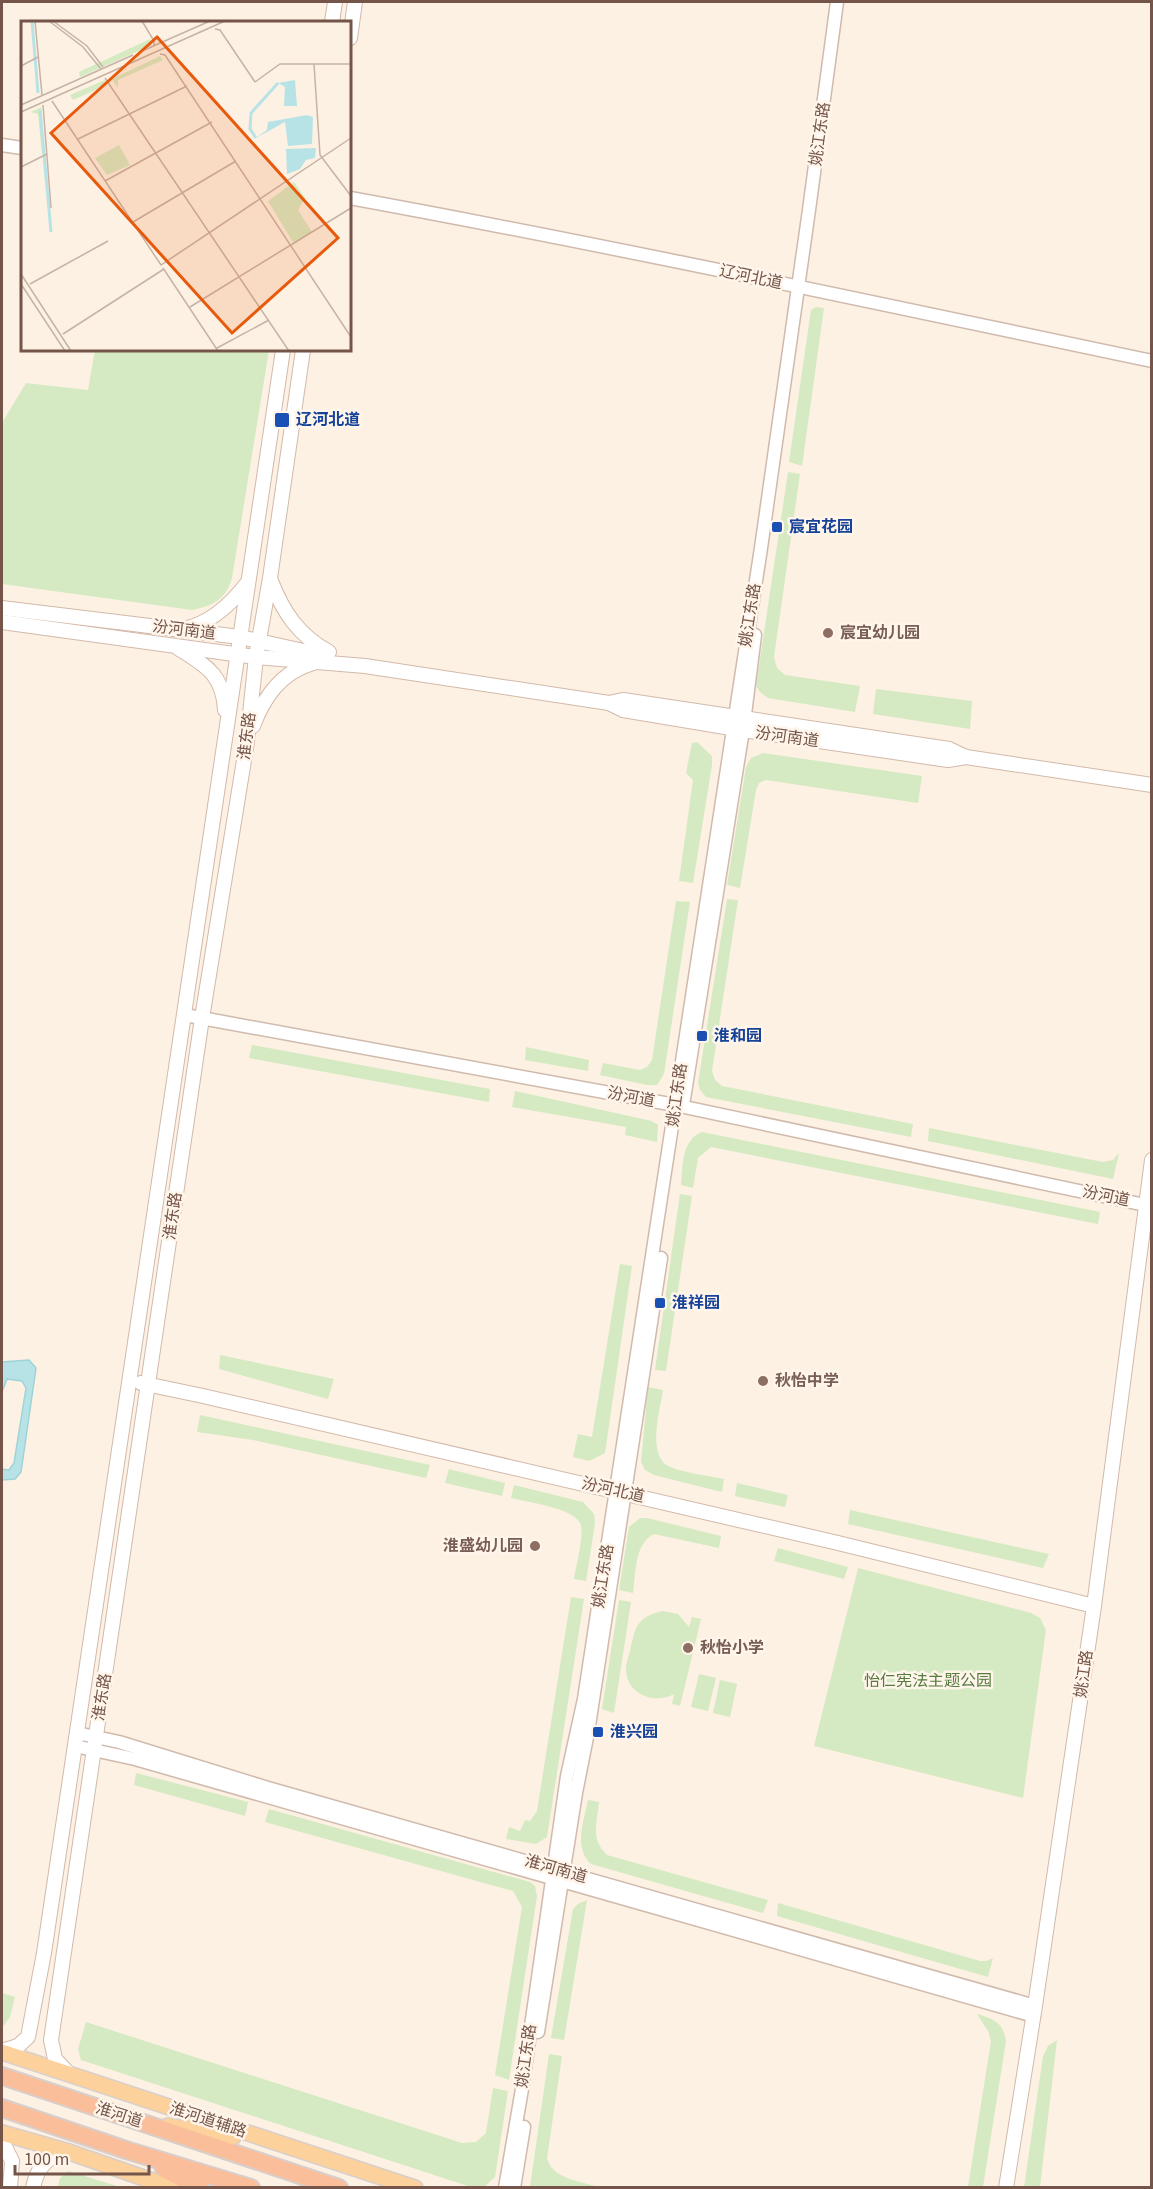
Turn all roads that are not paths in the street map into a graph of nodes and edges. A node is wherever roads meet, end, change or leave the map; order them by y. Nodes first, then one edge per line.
1 (335, 2) edge
2 (355, 2) edge
3 (837, 2) edge
4 (844, 2) edge
5 (332, 21) edge
6 (351, 31) edge
7 (2, 145) edge
8 (21, 148) edge
9 (351, 198) edge
10 (801, 287) junction
11 (284, 351) edge
12 (303, 351) edge
13 (1152, 361) edge
14 (270, 578) junction
15 (250, 580) junction
16 (2, 608) edge
17 (2, 622) edge
18 (175, 630) junction
19 (240, 637) junction
20 (259, 640) junction
21 (174, 645) junction
22 (238, 654) junction
23 (256, 657) junction
24 (341, 659) junction
25 (321, 662) junction
26 (365, 666) junction
27 (738, 723) junction
28 (226, 727) junction
29 (247, 742) junction
30 (1152, 785) edge
31 (185, 1015) junction
32 (202, 1018) junction
33 (678, 1106) junction
34 (1152, 1160) edge
35 (1145, 1204) junction
36 (130, 1381) junction
37 (149, 1385) junction
38 (620, 1492) junction
39 (1094, 1606) junction
40 (76, 1739) junction
41 (95, 1743) junction
42 (557, 1875) junction
43 (1035, 2011) junction
44 (2, 2052) edge
45 (71, 2075) junction
46 (2, 2076) edge
47 (2, 2108) edge
48 (130, 2119) junction
49 (2, 2133) edge
50 (2, 2141) edge
51 (283, 2145) junction
52 (126, 2150) junction
53 (69, 2152) junction
54 (10, 2187) edge
55 (33, 2187) edge
56 (173, 2187) edge
57 (200, 2187) edge
58 (252, 2187) edge
59 (339, 2187) edge
60 (415, 2187) edge
61 (505, 2187) edge
62 (514, 2187) edge
63 (1006, 2187) edge

1 - 5 main road
2 - 6 main road
3 - 10 street, 姚江东路
4 - 10 street, 姚江东路
7 - 8 street
9 - 10 street, 辽河北道
10 - 13 street, 辽河北道
10 - 27 street, 姚江东路
11 - 15 main road, 淮东路
12 - 14 main road, 淮东路
14 - 20 main road, 淮东路
14 - 24 main road
15 - 18 main road
15 - 19 main road, 淮东路
16 - 18 main road, 汾河南道
17 - 21 main road, 汾河南道
18 - 19 main road, 汾河南道
19 - 20 main road, 汾河南道
19 - 22 main road, 淮东路
20 - 23 main road, 淮东路
20 - 24 main road, 汾河南道
21 - 22 main road, 汾河南道
21 - 28 main road
22 - 23 main road, 汾河南道
22 - 28 main road, 淮东路
23 - 25 main road, 汾河南道
23 - 29 main road, 淮东路
24 - 26 main road, 汾河南道
25 - 26 main road, 汾河南道
25 - 29 main road
26 - 27 main road, 汾河南道
27 - 30 main road, 汾河南道
27 - 33 street, 姚江东路
28 - 31 main road, 淮东路
29 - 32 main road, 淮东路
31 - 32 street, 汾河道
31 - 36 main road, 淮东路
32 - 33 street, 汾河道
32 - 37 main road, 淮东路
33 - 35 street, 汾河道
33 - 38 street, 姚江东路
34 - 35 main road, 姚江路
35 - 39 main road, 姚江路
36 - 37 main road, 汾河北道
36 - 40 main road, 淮东路
37 - 38 main road, 汾河北道
37 - 41 main road, 淮东路
38 - 39 main road, 汾河北道
38 - 42 street, 姚江东路
39 - 43 main road, 姚江路
40 - 41 street, 淮河南道
40 - 44 main road, 淮东路
41 - 42 street, 淮河南道
41 - 45 main road, 淮东路
42 - 43 street, 淮河南道
42 - 61 street, 姚江东路
42 - 62 street, 姚江东路
43 - 63 main road, 姚江路
44 - 45 main road, 淮河道辅路
45 - 51 main road, 淮河道辅路
46 - 48 highway, 淮河道
47 - 52 highway, 淮河道
48 - 51 main road
48 - 59 highway, 淮河道
49 - 53 main road
50 - 54 main road
51 - 60 main road, 淮河道辅路
52 - 57 highway
52 - 58 highway, 淮河道
53 - 55 main road
53 - 56 main road

